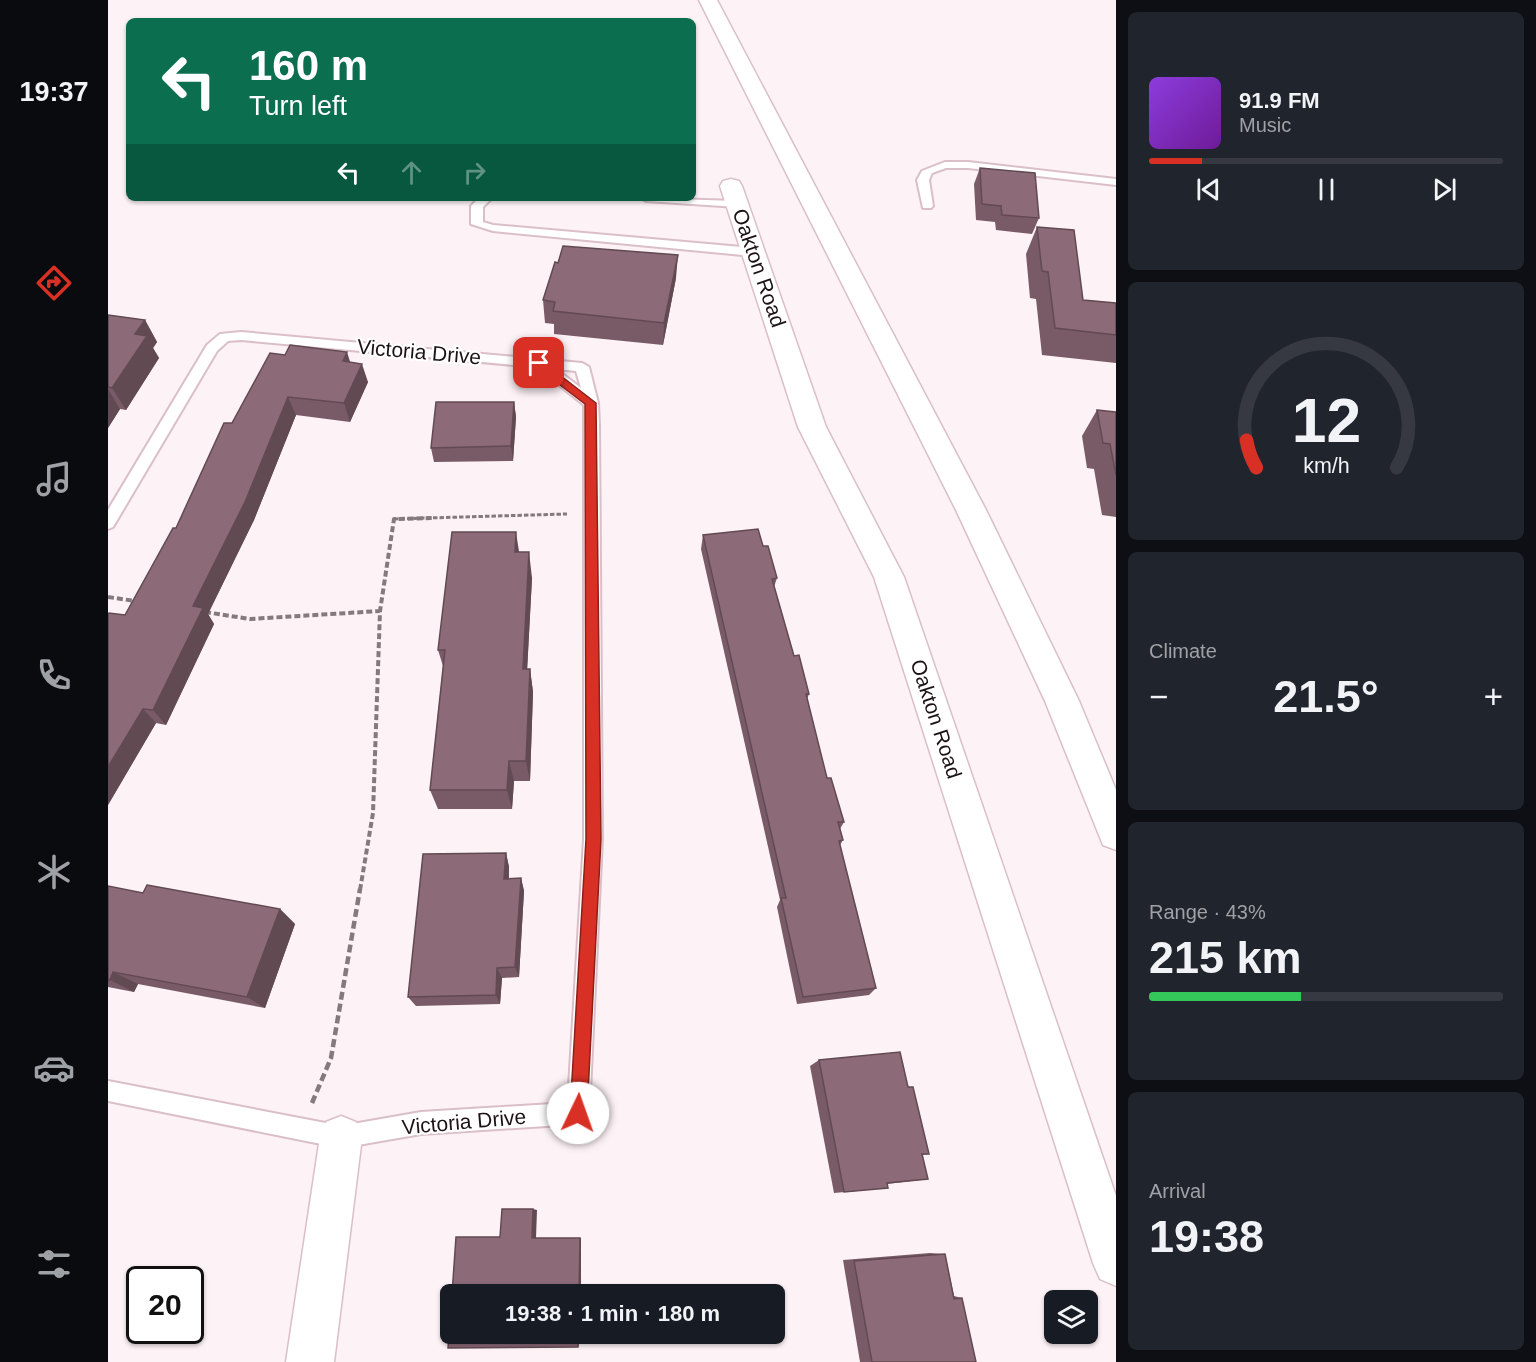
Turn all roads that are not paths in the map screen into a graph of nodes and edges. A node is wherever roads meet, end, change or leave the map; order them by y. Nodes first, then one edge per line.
1 (708, 0) edge
2 (1116, 182) edge
3 (734, 195) joint
4 (696, 196) edge
5 (483, 201) edge
6 (927, 206) dead end
7 (753, 252) junction
8 (539, 363) junction
9 (591, 403) junction
10 (108, 523) edge
11 (1116, 833) edge
12 (108, 1091) edge
13 (321, 1133) junction
14 (1116, 1263) edge
15 (310, 1362) edge

1 - 11 main road
2 - 6 lane
3 - 4 lane
3 - 7 main road, Oakton Road
5 - 7 lane
7 - 14 main road, Oakton Road
8 - 9 lane
8 - 9 lane, Victoria Drive
8 - 10 lane, Victoria Drive
9 - 13 lane, Victoria Drive
12 - 13 lane, Victoria Drive
13 - 15 main road

